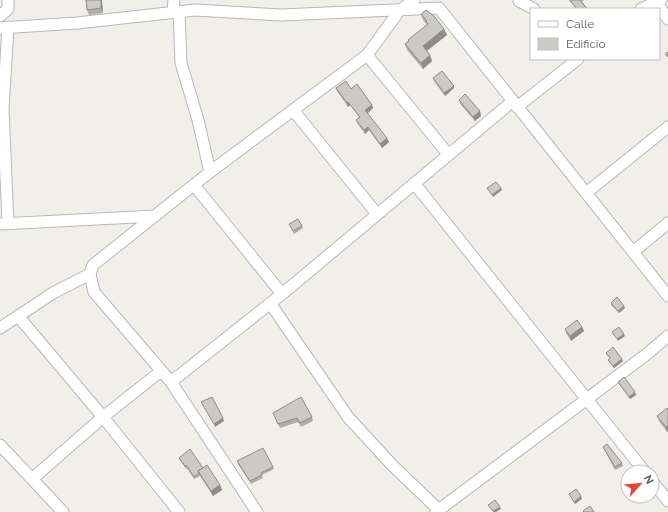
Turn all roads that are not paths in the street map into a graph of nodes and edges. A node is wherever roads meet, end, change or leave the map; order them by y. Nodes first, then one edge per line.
1 (8, 0) edge
2 (174, 0) edge
3 (414, 0) edge
4 (519, 0) edge
5 (659, 1) edge
6 (532, 8) edge
7 (643, 8) edge
8 (400, 10) junction
9 (176, 12) junction
10 (0, 16) edge
11 (668, 19) edge
12 (4, 28) edge
13 (367, 55) junction
14 (563, 60) edge
15 (577, 60) edge
16 (561, 72) junction
17 (515, 104) junction
18 (2, 109) edge
19 (293, 110) junction
20 (668, 127) edge
21 (448, 154) junction
22 (210, 172) junction
23 (414, 183) junction
24 (194, 185) junction
25 (586, 193) junction
26 (377, 214) junction
27 (155, 216) junction
28 (668, 223) edge
29 (4, 224) edge
30 (633, 252) junction
31 (90, 274) junction
32 (282, 294) junction
33 (668, 296) edge
34 (270, 303) junction
35 (18, 316) junction
36 (0, 328) edge
37 (668, 336) edge
38 (161, 371) junction
39 (171, 382) junction
40 (587, 399) junction
41 (103, 417) junction
42 (0, 445) edge
43 (639, 464) edge
44 (32, 479) junction
45 (660, 490) edge
46 (668, 500) edge
47 (441, 510) edge
48 (63, 512) edge
49 (179, 512) edge
50 (257, 512) edge

1 - 10 street
2 - 9 street
3 - 8 street
4 - 6 street
5 - 7 street
5 - 11 street
8 - 9 street
8 - 13 street
8 - 17 street
9 - 12 street
9 - 22 street
12 - 18 street
13 - 19 street
13 - 21 street
14 - 16 street
15 - 16 street
16 - 17 street
17 - 21 street
17 - 25 street
18 - 29 street
19 - 22 street
19 - 26 street
20 - 25 street
21 - 23 street
22 - 24 street
23 - 26 street
23 - 40 street
24 - 27 street
24 - 32 street
25 - 30 street
26 - 32 street
27 - 29 street
27 - 31 street
28 - 30 street
30 - 33 street
31 - 35 street
31 - 38 street
32 - 34 street
34 - 39 street
34 - 47 street
35 - 36 street
35 - 41 street
37 - 40 street
38 - 39 street
38 - 41 street
39 - 50 street
40 - 43 street
40 - 47 street
41 - 44 street
41 - 49 street
42 - 44 street
44 - 48 street
45 - 46 street

